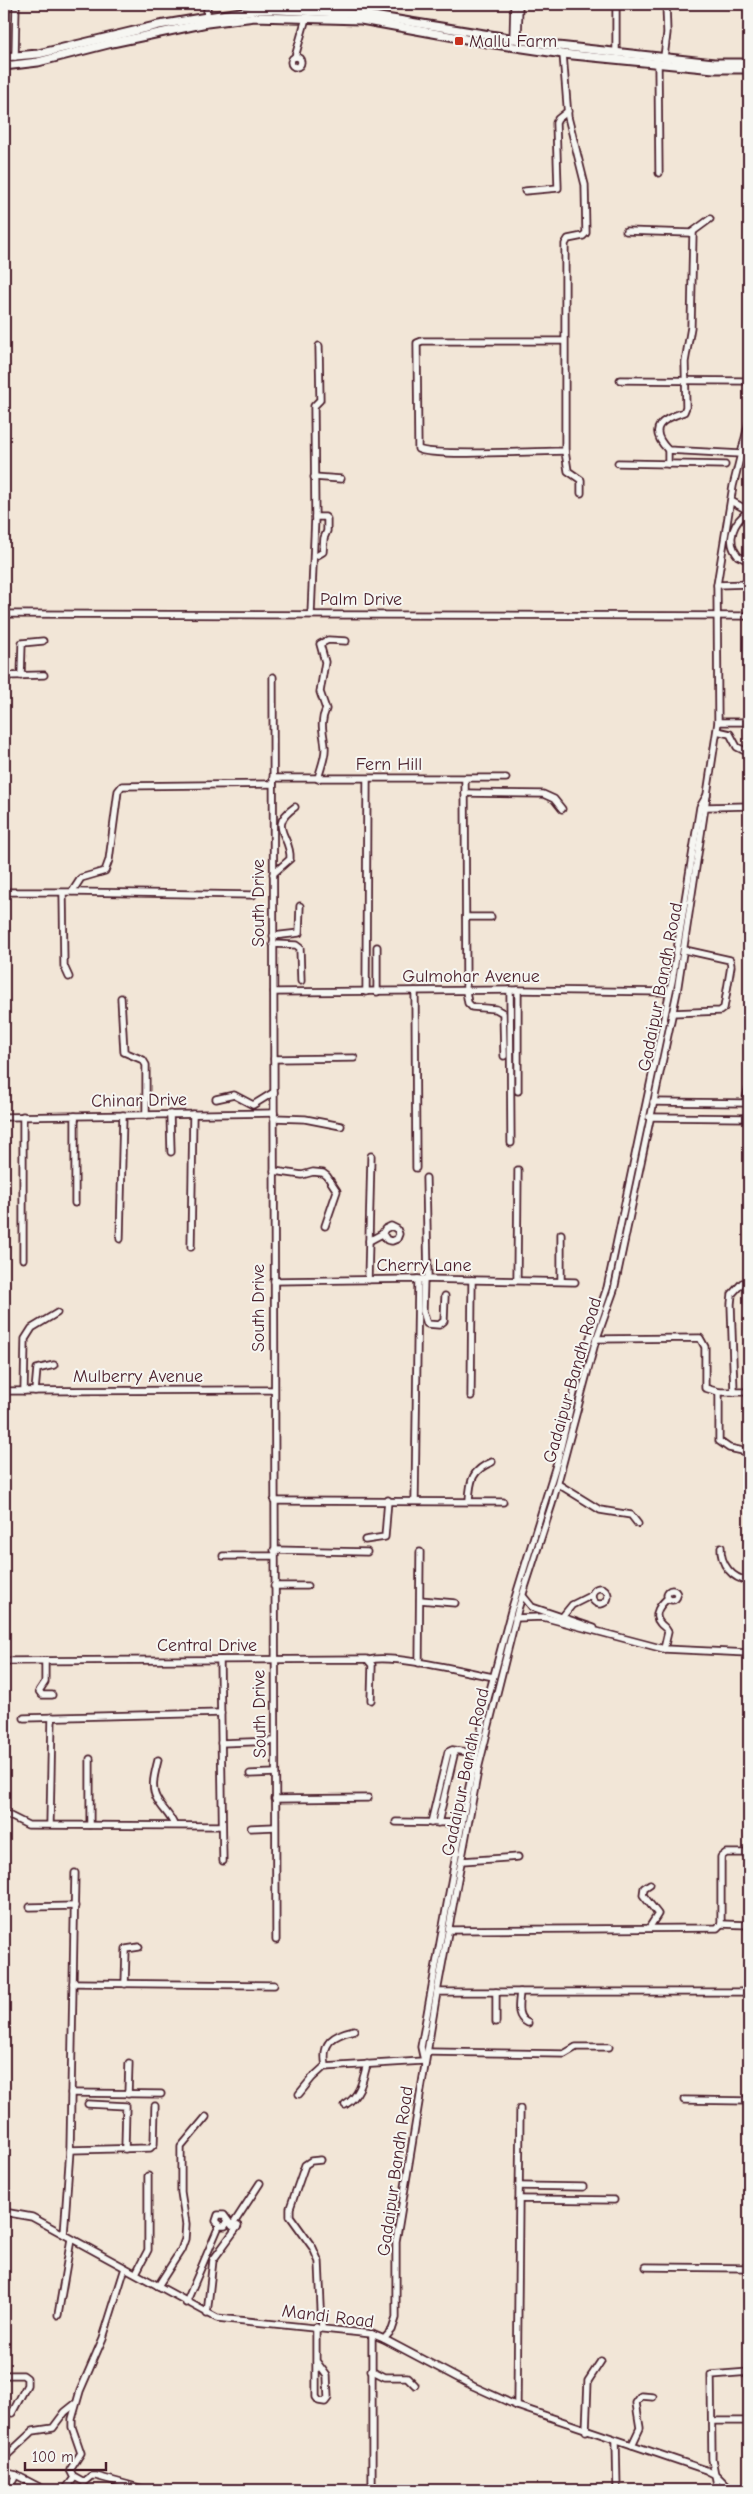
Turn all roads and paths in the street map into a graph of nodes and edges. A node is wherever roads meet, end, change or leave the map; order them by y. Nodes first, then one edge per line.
1 (16, 4) edge
2 (207, 4) edge
3 (514, 4) edge
4 (519, 4) edge
5 (616, 4) edge
6 (666, 4) edge
7 (306, 18) junction
8 (207, 20) junction
9 (516, 40) junction
10 (616, 52) junction
11 (563, 54) junction
12 (16, 57) junction
13 (295, 57) dead end
14 (664, 57) junction
15 (4, 58) edge
16 (658, 63) junction
17 (749, 63) edge
18 (4, 66) edge
19 (749, 69) edge
20 (568, 111) junction
21 (659, 173) dead end
22 (525, 191) dead end
23 (710, 219) dead end
24 (626, 231) dead end
25 (693, 233) junction
26 (565, 341) junction
27 (319, 346) dead end
28 (620, 380) dead end
29 (686, 380) junction
30 (745, 381) dead end
31 (749, 422) edge
32 (668, 450) junction
33 (565, 451) junction
34 (741, 454) junction
35 (618, 463) dead end
36 (668, 464) junction
37 (725, 465) dead end
38 (314, 477) junction
39 (340, 479) dead end
40 (581, 493) dead end
41 (731, 501) junction
42 (749, 511) edge
43 (315, 517) junction
44 (318, 554) dead end
45 (749, 561) edge
46 (749, 584) edge
47 (717, 585) junction
48 (4, 614) edge
49 (311, 614) junction
50 (717, 616) junction
51 (749, 616) edge
52 (43, 641) dead end
53 (346, 641) dead end
54 (44, 675) dead end
55 (4, 676) edge
56 (21, 676) junction
57 (273, 677) dead end
58 (718, 722) junction
59 (749, 722) edge
60 (717, 731) junction
61 (749, 753) edge
62 (318, 778) junction
63 (506, 778) dead end
64 (367, 779) junction
65 (465, 779) junction
66 (273, 781) junction
67 (465, 793) junction
68 (707, 795) junction
69 (749, 806) edge
70 (295, 807) dead end
71 (707, 807) junction
72 (562, 809) dead end
73 (273, 874) junction
74 (4, 892) edge
75 (73, 892) junction
76 (63, 893) junction
77 (253, 895) dead end
78 (300, 906) dead end
79 (466, 917) junction
80 (491, 917) dead end
81 (273, 936) junction
82 (273, 944) junction
83 (377, 947) dead end
84 (684, 950) junction
85 (69, 977) dead end
86 (301, 981) dead end
87 (510, 990) junction
88 (518, 990) junction
89 (415, 991) junction
90 (466, 991) junction
91 (274, 992) junction
92 (366, 992) junction
93 (377, 992) junction
94 (669, 992) junction
95 (121, 998) dead end
96 (672, 1014) junction
97 (504, 1056) dead end
98 (354, 1058) dead end
99 (274, 1059) junction
100 (748, 1090) edge
101 (518, 1091) dead end
102 (274, 1092) junction
103 (216, 1099) dead end
104 (653, 1102) junction
105 (146, 1114) junction
106 (170, 1114) junction
107 (193, 1114) junction
108 (123, 1115) junction
109 (4, 1116) edge
110 (23, 1116) junction
111 (75, 1116) junction
112 (274, 1116) junction
113 (649, 1117) junction
114 (749, 1118) edge
115 (341, 1126) dead end
116 (511, 1143) dead end
117 (171, 1152) dead end
118 (371, 1156) dead end
119 (416, 1168) dead end
120 (518, 1170) dead end
121 (274, 1171) junction
122 (426, 1178) dead end
123 (75, 1203) dead end
124 (325, 1226) dead end
125 (383, 1234) dead end
126 (561, 1234) dead end
127 (120, 1239) dead end
128 (369, 1242) junction
129 (191, 1247) dead end
130 (22, 1259) dead end
131 (423, 1279) junction
132 (274, 1280) junction
133 (368, 1280) junction
134 (472, 1280) junction
135 (517, 1280) junction
136 (561, 1281) junction
137 (575, 1282) dead end
138 (742, 1282) dead end
139 (445, 1296) dead end
140 (56, 1313) dead end
141 (595, 1341) junction
142 (54, 1365) dead end
143 (273, 1390) junction
144 (4, 1391) edge
145 (24, 1391) junction
146 (35, 1391) junction
147 (719, 1392) junction
148 (734, 1392) junction
149 (749, 1392) edge
150 (471, 1396) dead end
151 (742, 1451) dead end
152 (492, 1462) dead end
153 (558, 1484) junction
154 (388, 1500) junction
155 (416, 1500) junction
156 (274, 1501) junction
157 (469, 1501) junction
158 (502, 1502) dead end
159 (638, 1524) dead end
160 (366, 1540) dead end
161 (721, 1546) dead end
162 (367, 1552) dead end
163 (420, 1552) dead end
164 (274, 1553) junction
165 (223, 1556) dead end
166 (749, 1581) edge
167 (274, 1586) junction
168 (307, 1586) dead end
169 (592, 1595) dead end
170 (523, 1596) junction
171 (668, 1598) dead end
172 (420, 1600) junction
173 (454, 1603) dead end
174 (563, 1616) junction
175 (515, 1618) junction
176 (600, 1632) junction
177 (664, 1649) junction
178 (749, 1653) edge
179 (45, 1660) junction
180 (220, 1660) junction
181 (274, 1660) junction
182 (370, 1660) junction
183 (4, 1661) edge
184 (419, 1663) junction
185 (493, 1677) junction
186 (52, 1695) dead end
187 (371, 1700) dead end
188 (221, 1713) junction
189 (52, 1717) junction
190 (24, 1718) dead end
191 (275, 1741) junction
192 (221, 1743) junction
193 (453, 1750) junction
194 (476, 1753) junction
195 (90, 1759) dead end
196 (158, 1760) dead end
197 (274, 1773) junction
198 (250, 1774) dead end
199 (368, 1798) dead end
200 (275, 1799) junction
201 (4, 1812) edge
202 (396, 1822) dead end
203 (431, 1823) junction
204 (438, 1823) junction
205 (462, 1823) junction
206 (50, 1824) junction
207 (90, 1825) junction
208 (174, 1825) junction
209 (222, 1826) junction
210 (275, 1827) junction
211 (251, 1828) dead end
212 (749, 1853) edge
213 (518, 1857) dead end
214 (223, 1861) dead end
215 (462, 1861) junction
216 (75, 1873) dead end
217 (650, 1884) dead end
218 (74, 1906) junction
219 (30, 1907) dead end
220 (721, 1924) junction
221 (749, 1925) edge
222 (649, 1928) junction
223 (449, 1930) junction
224 (276, 1940) dead end
225 (139, 1946) dead end
226 (73, 1984) junction
227 (125, 1984) junction
228 (274, 1986) dead end
229 (437, 1992) junction
230 (496, 1992) junction
231 (520, 1992) junction
232 (749, 1992) edge
233 (496, 2022) dead end
234 (528, 2023) dead end
235 (354, 2030) dead end
236 (609, 2048) dead end
237 (428, 2052) junction
238 (130, 2063) dead end
239 (367, 2064) junction
240 (424, 2064) junction
241 (326, 2066) junction
242 (70, 2093) junction
243 (128, 2094) junction
244 (161, 2094) dead end
245 (299, 2094) dead end
246 (684, 2100) dead end
247 (749, 2101) edge
248 (88, 2104) dead end
249 (345, 2105) dead end
250 (155, 2106) dead end
251 (520, 2109) dead end
252 (206, 2117) dead end
253 (125, 2149) junction
254 (70, 2150) junction
255 (321, 2160) dead end
256 (148, 2176) dead end
257 (260, 2183) dead end
258 (519, 2186) junction
259 (583, 2187) dead end
260 (519, 2199) junction
261 (614, 2200) dead end
262 (4, 2212) edge
263 (228, 2221) junction
264 (220, 2226) junction
265 (238, 2226) dead end
266 (64, 2234) junction
267 (72, 2239) junction
268 (646, 2267) dead end
269 (125, 2268) junction
270 (749, 2268) edge
271 (136, 2273) junction
272 (158, 2286) junction
273 (186, 2303) junction
274 (207, 2314) junction
275 (58, 2315) dead end
276 (319, 2327) junction
277 (372, 2334) junction
278 (384, 2338) junction
279 (316, 2361) junction
280 (601, 2361) dead end
281 (371, 2370) junction
282 (749, 2372) edge
283 (4, 2375) edge
284 (414, 2385) dead end
285 (653, 2397) dead end
286 (77, 2402) junction
287 (517, 2406) junction
288 (12, 2413) dead end
289 (713, 2421) junction
290 (749, 2421) edge
291 (586, 2430) junction
292 (616, 2442) junction
293 (632, 2445) junction
294 (4, 2458) edge
295 (4, 2472) edge
296 (16, 2475) junction
297 (716, 2475) junction
298 (75, 2477) junction
299 (8, 2490) edge
300 (44, 2490) edge
301 (65, 2490) edge
302 (147, 2490) edge
303 (372, 2490) edge
304 (576, 2490) edge
305 (589, 2490) edge
306 (617, 2490) edge
307 (718, 2490) edge
308 (731, 2490) edge

1 - 12 street
2 - 8 street
3 - 9 street
4 - 9 street
5 - 10 street
6 - 14 street
7 - 8 main road
7 - 11 main road
7 - 13 street
8 - 9 main road
8 - 12 main road
8 - 18 main road
9 - 10 main road
10 - 14 main road
11 - 16 main road
11 - 20 street
12 - 15 main road
14 - 17 main road
16 - 19 main road
16 - 21 street
20 - 22 street
20 - 26 street
23 - 25 street
24 - 25 street
25 - 29 street
26 - 33 street
26 - 33 street
27 - 38 street
28 - 29 street
29 - 30 street
29 - 32 street
31 - 34 street, Gadaipur Bandh Road
32 - 34 street
32 - 36 street
33 - 40 street
34 - 41 street, Gadaipur Bandh Road
35 - 36 street
36 - 37 street
38 - 39 street
38 - 43 street
41 - 42 street
41 - 47 street, Gadaipur Bandh Road
42 - 45 street
43 - 44 street
43 - 49 street
46 - 47 street
47 - 50 street, Gadaipur Bandh Road
48 - 49 street, Palm Drive
49 - 50 street, Palm Drive
50 - 51 street, Palm Drive
50 - 58 street, Gadaipur Bandh Road
52 - 56 street
53 - 62 street
54 - 56 street
55 - 56 street
57 - 66 street, South Drive
58 - 59 street
58 - 60 street, Gadaipur Bandh Road
60 - 61 street
60 - 68 street, Gadaipur Bandh Road
62 - 64 street, Fern Hill
62 - 66 street, Fern Hill
63 - 65 street, Fern Hill
64 - 65 street, Fern Hill
64 - 92 street
65 - 67 street
66 - 73 street, South Drive
66 - 75 street, Fern Hill
67 - 72 street
67 - 79 street
68 - 71 street, Gadaipur Bandh Road
68 - 94 street
69 - 71 street
70 - 73 street
71 - 84 street, Gadaipur Bandh Road
73 - 81 street, South Drive
74 - 76 street
75 - 76 street
75 - 77 street
76 - 85 street
78 - 81 street
79 - 80 street
79 - 90 street
81 - 82 street, South Drive
82 - 86 street
82 - 91 street, South Drive
83 - 93 street
84 - 96 street, Gadaipur Bandh Road
84 - 96 street
87 - 88 street, Gulmohar Avenue
87 - 90 street, Gulmohar Avenue
87 - 116 street
88 - 94 street, Gulmohar Avenue
88 - 101 street
89 - 90 street, Gulmohar Avenue
89 - 93 street, Gulmohar Avenue
89 - 119 street
90 - 97 street
91 - 92 street, Gulmohar Avenue
91 - 99 street, South Drive
92 - 93 street, Gulmohar Avenue
94 - 185 street
95 - 105 street
96 - 104 street, Gadaipur Bandh Road
98 - 99 street
99 - 102 street, South Drive
100 - 104 street
102 - 103 street
102 - 112 street, South Drive
104 - 113 street, Gadaipur Bandh Road
105 - 106 street, Chinar Drive
105 - 108 street, Chinar Drive
106 - 107 street, Chinar Drive
106 - 117 street
107 - 112 street, Chinar Drive
107 - 129 street
108 - 111 street, Chinar Drive
108 - 127 street
109 - 110 street, Chinar Drive
110 - 111 street, Chinar Drive
110 - 130 street
111 - 123 street
112 - 115 street, Chinar Drive
112 - 121 street, South Drive
113 - 114 street
113 - 141 street, Gadaipur Bandh Road
118 - 128 street
120 - 135 street
121 - 124 street
121 - 132 street, South Drive
122 - 131 street
125 - 128 street
126 - 136 street
128 - 133 street
131 - 133 street, Cherry Lane
131 - 134 street, Cherry Lane
131 - 139 street
131 - 155 street
132 - 133 street, Cherry Lane
132 - 143 street, South Drive
134 - 135 street, Cherry Lane
134 - 150 street
135 - 136 street, Cherry Lane
136 - 137 street, Cherry Lane
138 - 148 street
140 - 145 street
141 - 147 street
141 - 153 street, Gadaipur Bandh Road
142 - 146 street
143 - 146 street, Mulberry Avenue
143 - 156 street, South Drive
144 - 145 street, Mulberry Avenue
145 - 146 street, Mulberry Avenue
147 - 148 street
147 - 151 street
148 - 149 street
152 - 157 street
153 - 159 street
153 - 170 street, Gadaipur Bandh Road
154 - 155 street
154 - 156 street
154 - 160 street
155 - 157 street
156 - 164 street, South Drive
157 - 158 street
161 - 166 street
162 - 164 street
163 - 172 street
164 - 165 street
164 - 167 street, South Drive
167 - 168 street
167 - 181 street, South Drive
169 - 174 street
170 - 174 street
170 - 175 street, Gadaipur Bandh Road
171 - 177 street
172 - 173 street
172 - 184 street
174 - 176 street
175 - 176 street
175 - 215 street, Gadaipur Bandh Road
176 - 177 street
177 - 178 street
179 - 180 street, Central Drive
179 - 183 street, Central Drive
179 - 186 street
180 - 181 street, Central Drive
180 - 188 street
181 - 182 street, Central Drive
181 - 191 street, South Drive
182 - 184 street, Central Drive
182 - 187 street
184 - 185 street, Central Drive
185 - 194 street
188 - 189 street
188 - 192 street
189 - 190 street
189 - 206 street
191 - 192 street
191 - 197 street, South Drive
192 - 209 street
193 - 194 street
193 - 203 street
193 - 204 street
194 - 205 street
195 - 207 street
196 - 208 street
197 - 198 street
197 - 200 street, South Drive
199 - 200 street
200 - 210 street, South Drive
201 - 206 street
202 - 203 street
203 - 204 street
204 - 205 street
205 - 240 street
206 - 207 street
207 - 208 street
208 - 209 street
209 - 214 street
210 - 211 street
210 - 224 street, South Drive
212 - 220 street
213 - 215 street
215 - 223 street, Gadaipur Bandh Road
216 - 218 street
217 - 222 street
218 - 219 street
218 - 226 street
220 - 221 street
220 - 222 street
222 - 223 street
223 - 229 street, Gadaipur Bandh Road
225 - 227 street
226 - 227 street
226 - 242 street
227 - 228 street
229 - 230 street
229 - 237 street, Gadaipur Bandh Road
230 - 231 street
230 - 233 street
231 - 232 street
231 - 234 street
235 - 241 street
236 - 237 street
237 - 240 street, Gadaipur Bandh Road
238 - 243 street
239 - 240 street
239 - 241 street
239 - 249 street
240 - 278 street, Gadaipur Bandh Road
241 - 245 street
242 - 243 street
242 - 254 street
243 - 244 street
246 - 247 street
248 - 253 street
250 - 253 street
251 - 258 street
252 - 272 street
253 - 254 street
254 - 266 street
255 - 276 street
256 - 271 street
257 - 263 street
258 - 259 street
258 - 260 street
260 - 261 street
260 - 287 street
262 - 266 street, Mandi Road
263 - 264 street
263 - 264 street
264 - 273 street
265 - 274 street
266 - 267 street, Mandi Road
267 - 269 street, Mandi Road
267 - 275 street
268 - 270 street
269 - 271 street, Mandi Road
269 - 286 street
271 - 272 street, Mandi Road
272 - 273 street, Mandi Road
273 - 274 street, Mandi Road
274 - 276 street, Mandi Road
276 - 277 street, Mandi Road
276 - 279 street
277 - 278 street, Mandi Road
277 - 281 street
278 - 287 street, Mandi Road
279 - 279 street
280 - 291 street
281 - 284 street
281 - 303 street
282 - 289 street
283 - 288 street
285 - 293 street
286 - 294 street
286 - 298 street
287 - 291 street, Mandi Road
289 - 290 street
289 - 297 street
291 - 292 street, Mandi Road
292 - 293 street, Mandi Road
292 - 306 street
293 - 297 street, Mandi Road
295 - 296 street
296 - 299 street
296 - 300 street
297 - 307 street
297 - 308 street, Mandi Road
298 - 301 street
298 - 302 street
304 - 305 street

